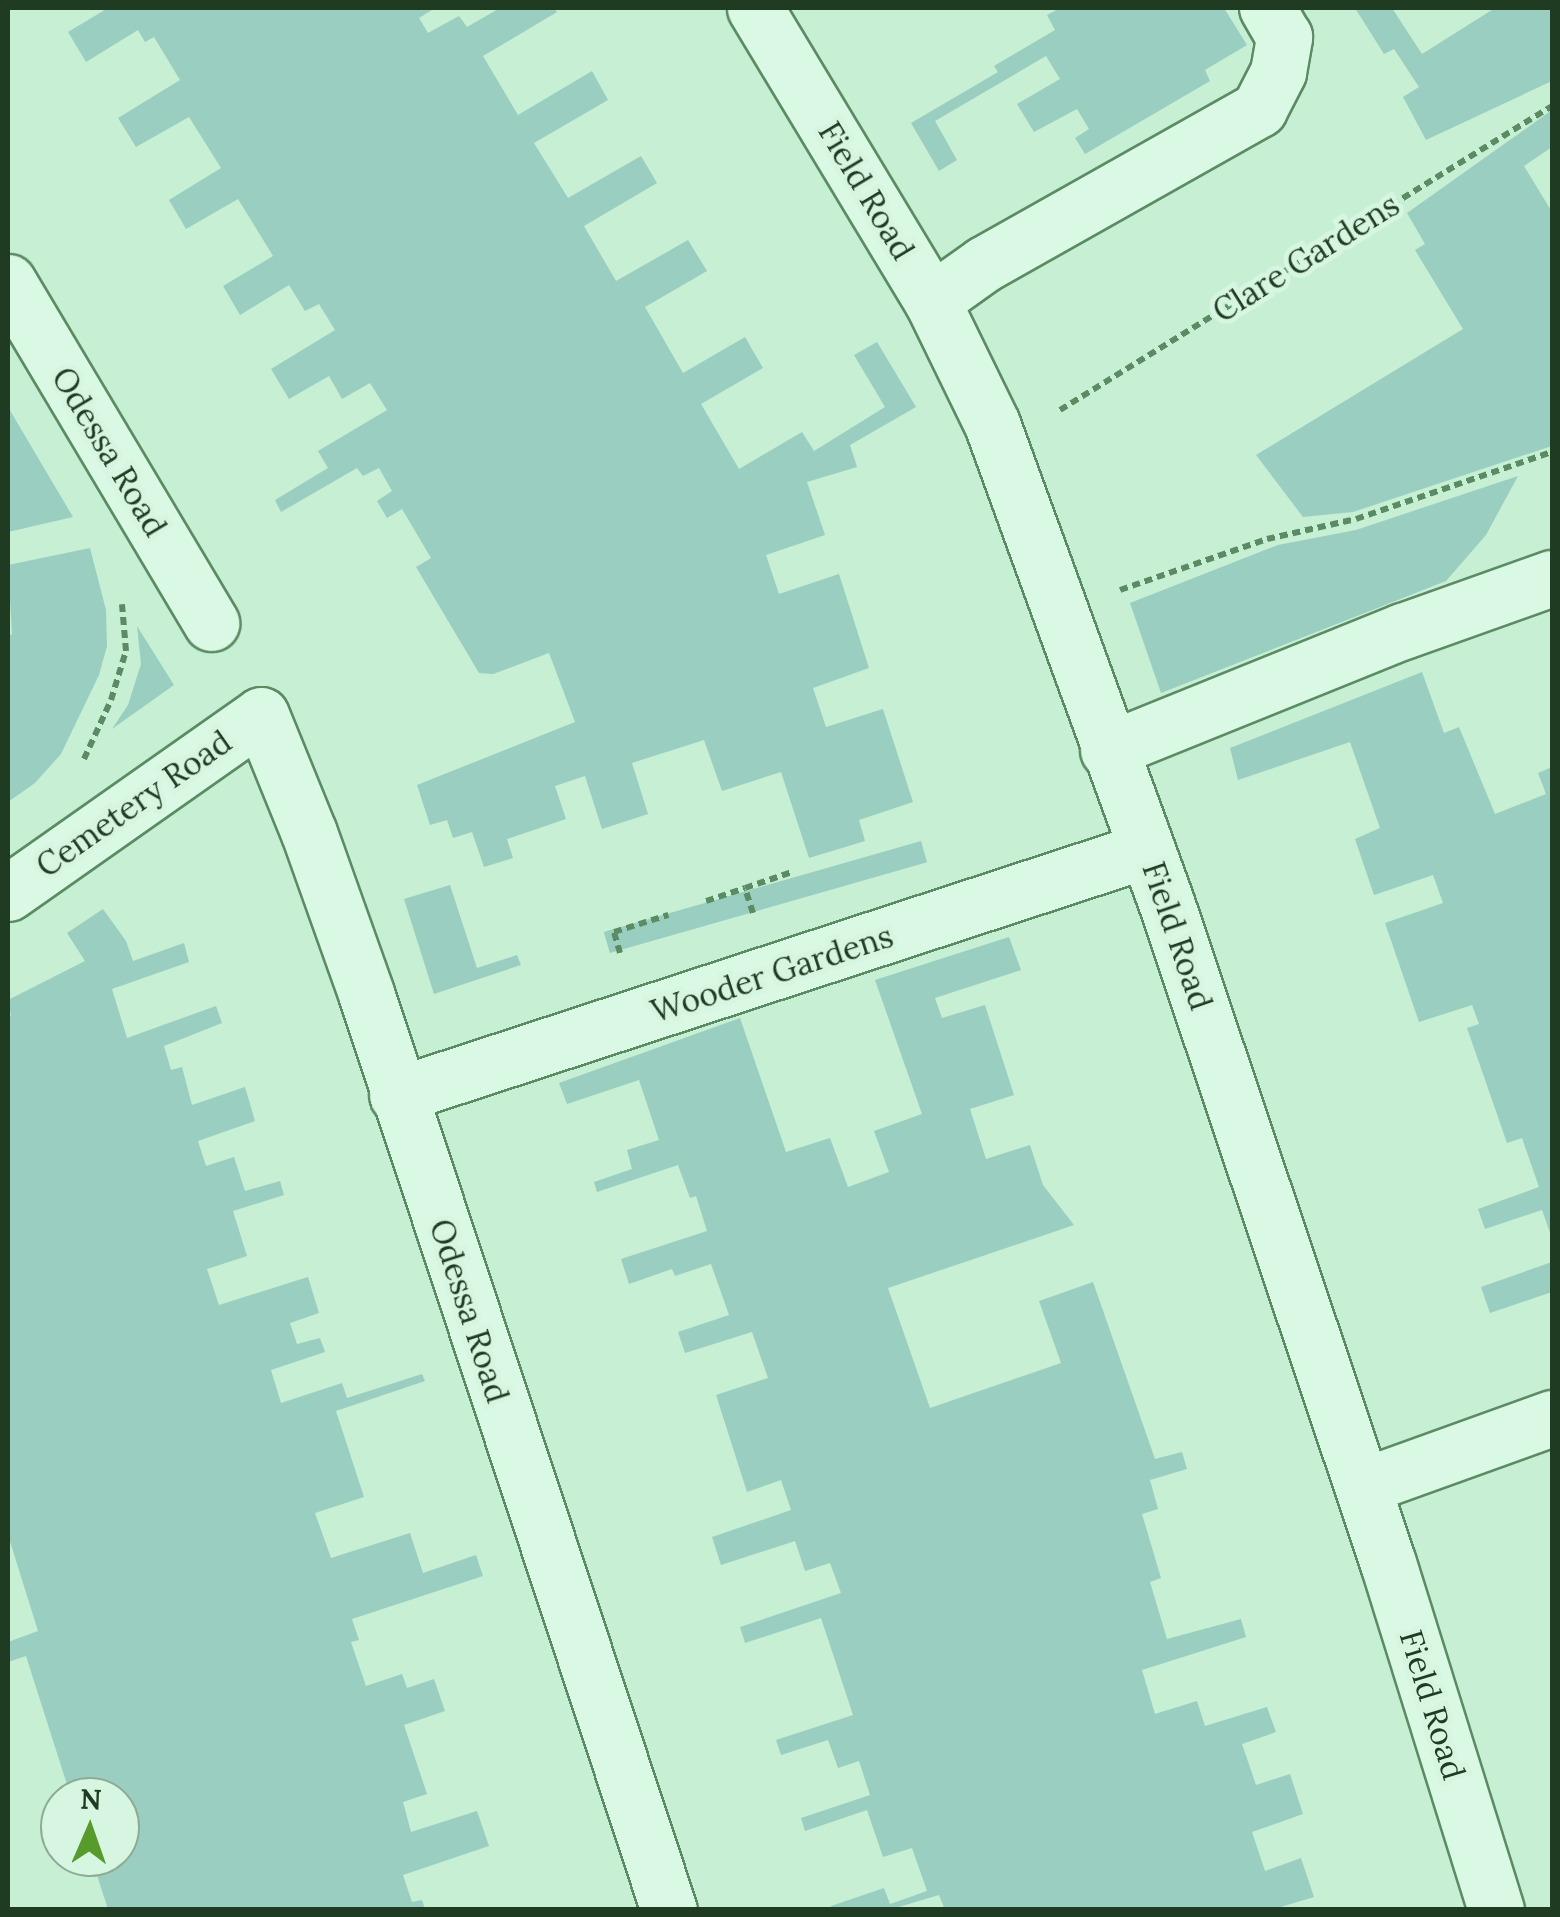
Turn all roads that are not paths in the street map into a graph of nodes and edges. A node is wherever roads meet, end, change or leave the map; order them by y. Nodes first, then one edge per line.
1 (755, 8) edge
2 (1267, 8) edge
3 (8, 282) edge
4 (932, 301) junction
5 (1552, 578) edge
6 (211, 623) dead end
7 (260, 716) joint
8 (1108, 750) junction
9 (1146, 850) junction
10 (8, 893) edge
11 (396, 1094) junction
12 (1552, 1418) edge
13 (1363, 1486) junction
14 (669, 1910) edge
15 (1496, 1910) edge

1 - 4 street, Field Road
2 - 4 street
3 - 6 street, Odessa Road
4 - 8 street, Field Road
5 - 8 street
7 - 10 street, Cemetery Road
7 - 11 street, Odessa Road
8 - 9 street, Field Road
9 - 11 street, Wooder Gardens
9 - 13 street, Field Road
11 - 14 street, Odessa Road
12 - 13 street
13 - 15 street, Field Road

